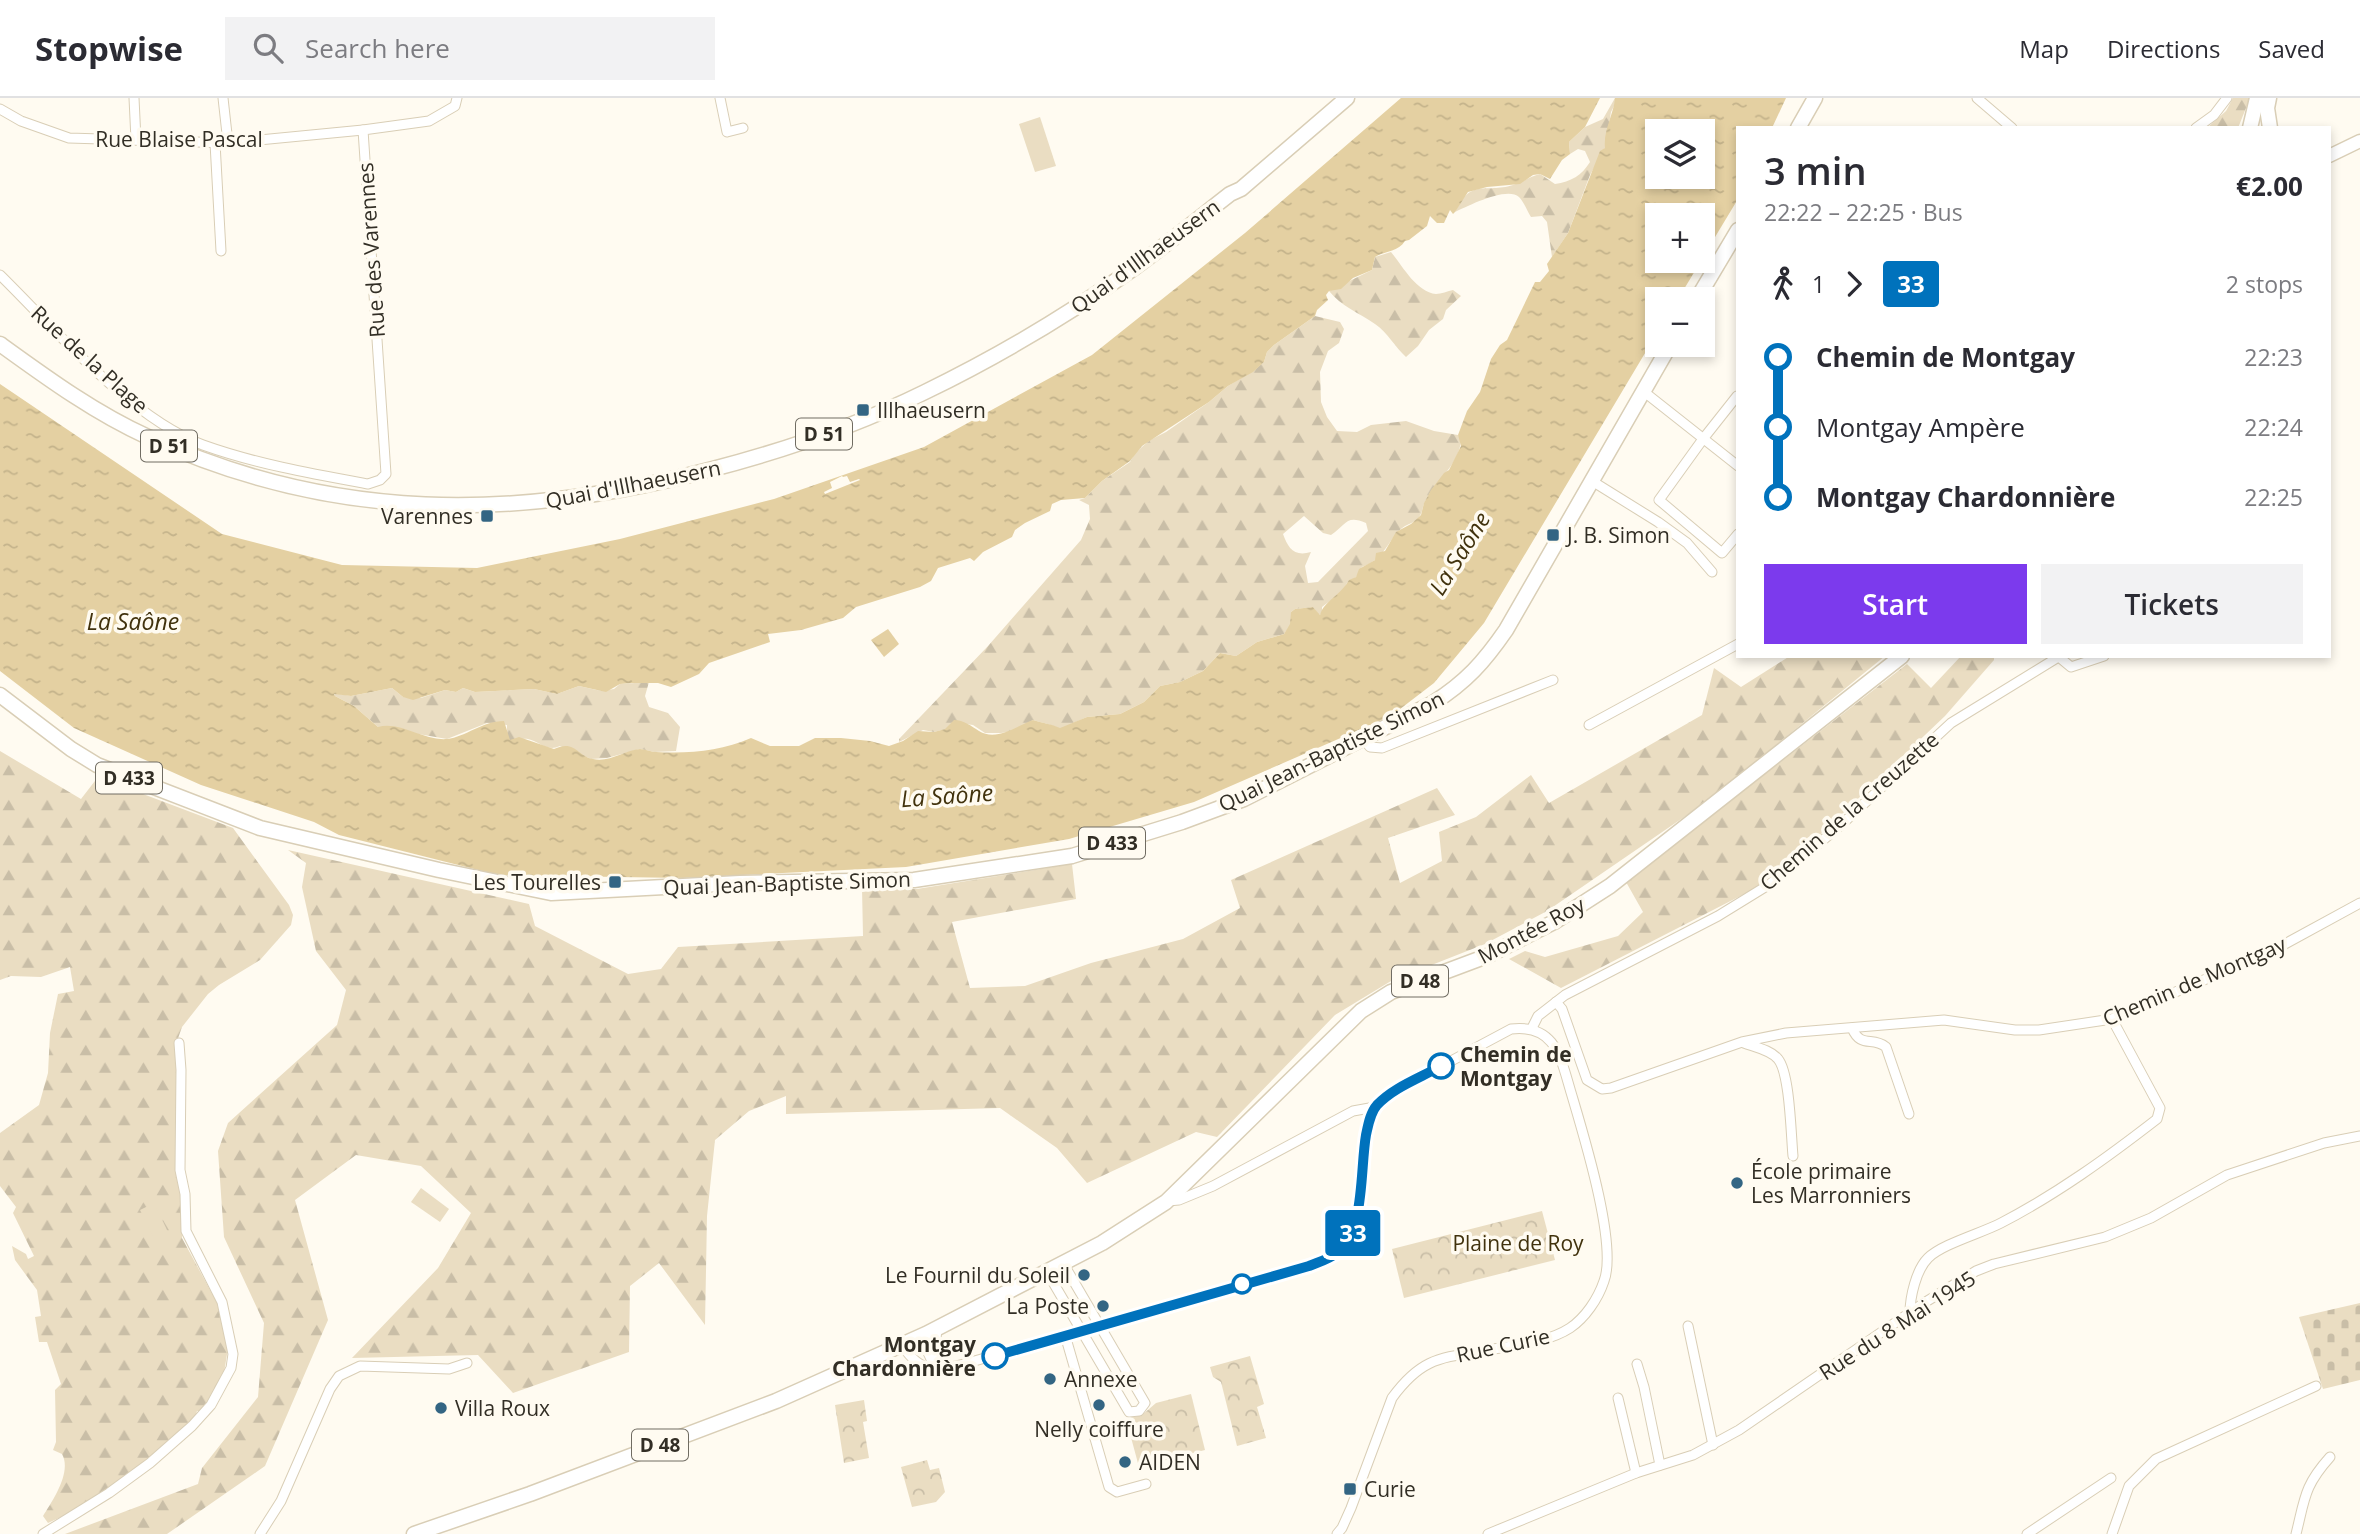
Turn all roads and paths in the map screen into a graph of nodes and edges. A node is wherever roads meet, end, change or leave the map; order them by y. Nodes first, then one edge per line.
1 (134, 98) edge
2 (223, 98) edge
3 (457, 98) edge
4 (720, 98) edge
5 (1334, 98) edge
6 (1347, 98) edge
7 (1815, 98) edge
8 (1977, 98) edge
9 (2227, 98) edge
10 (2257, 98) edge
11 (2269, 98) edge
12 (0, 109) edge
13 (1799, 126) edge
14 (2010, 126) edge
15 (2199, 126) edge
16 (2250, 126) edge
17 (2270, 126) edge
18 (743, 128) dead end
19 (363, 130) junction
20 (136, 140) junction
21 (2360, 141) edge
22 (215, 142) junction
23 (228, 143) junction
24 (2331, 155) edge
25 (1230, 194) junction
26 (1736, 238) edge
27 (221, 251) dead end
28 (0, 275) edge
29 (1705, 287) edge
30 (0, 344) edge
31 (1663, 357) edge
32 (1643, 391) junction
33 (1736, 397) edge
34 (1703, 439) junction
35 (1736, 464) edge
36 (386, 474) joint
37 (1592, 481) junction
38 (1736, 537) edge
39 (1712, 572) dead end
40 (1736, 645) edge
41 (1899, 658) edge
42 (2057, 658) edge
43 (2060, 658) edge
44 (2098, 658) edge
45 (1553, 680) dead end
46 (0, 695) edge
47 (1589, 724) dead end
48 (1363, 739) junction
49 (2360, 903) edge
50 (1556, 1002) junction
51 (2112, 1018) junction
52 (1532, 1028) junction
53 (1853, 1028) junction
54 (1742, 1042) junction
55 (179, 1043) dead end
56 (1375, 1107) junction
57 (1909, 1114) dead end
58 (2360, 1136) edge
59 (1793, 1156) dead end
60 (1166, 1202) junction
61 (1063, 1263) junction
62 (1047, 1272) junction
63 (1910, 1313) junction
64 (1100, 1325) junction
65 (1688, 1326) dead end
66 (937, 1328) junction
67 (1081, 1331) junction
68 (1065, 1335) junction
69 (920, 1336) junction
70 (902, 1345) junction
71 (467, 1363) dead end
72 (1637, 1364) dead end
73 (948, 1368) junction
74 (2316, 1386) dead end
75 (1618, 1398) dead end
76 (1713, 1445) junction
77 (2330, 1457) dead end
78 (1660, 1465) junction
79 (1636, 1473) junction
80 (2111, 1478) dead end
81 (1146, 1484) dead end
82 (43, 1534) edge
83 (260, 1534) edge
84 (414, 1534) edge
85 (1337, 1534) edge
86 (1488, 1534) edge
87 (2027, 1534) edge
88 (2112, 1534) edge
89 (2297, 1534) edge

1 - 20 street
2 - 23 street
3 - 19 street
4 - 18 street
5 - 25 main road, Quai d'Illhaeusern / D 51
6 - 25 main road, Quai d'Illhaeusern / D 51
7 - 13 main road
8 - 14 street
9 - 15 street
10 - 16 main road
11 - 17 main road
12 - 20 street, Rue Blaise Pascal
19 - 23 street, Rue Blaise Pascal
19 - 36 street, Rue des Varennes
20 - 22 street, Rue Blaise Pascal
21 - 24 street
22 - 23 street, Rue Blaise Pascal
22 - 27 street
25 - 30 main road, Quai d'Illhaeusern / D 51
26 - 29 main road
28 - 36 street, Rue de la Plage
31 - 32 main road, Quai Jean-Baptiste Simon / D 433
32 - 34 street
32 - 37 main road, Quai Jean-Baptiste Simon / D 433
33 - 34 street
34 - 35 street
34 - 38 street
37 - 39 street
37 - 48 main road, Quai Jean-Baptiste Simon / D 433
40 - 47 street
41 - 60 main road, Montée Roy / D 48
42 - 50 street, Chemin de la Creuzette
43 - 44 street
45 - 48 street
46 - 48 main road, Quai Jean-Baptiste Simon / D 433
49 - 51 street, Chemin de Montgay
50 - 52 street, Chemin de la Creuzette
50 - 54 street, Chemin de Montgay
51 - 53 street, Chemin de Montgay
51 - 63 street
52 - 56 street
52 - 85 street, Rue Curie
53 - 54 street, Chemin de Montgay
53 - 57 street
54 - 59 street
55 - 82 street
56 - 60 street
56 - 64 street
58 - 63 street, Rue du 8 Mai 1945
60 - 61 main road, D 48
61 - 62 main road, D 48
61 - 64 street
62 - 66 main road, D 48
62 - 67 street
63 - 76 street, Rue du 8 Mai 1945
64 - 67 street
64 - 67 street
65 - 76 street
66 - 69 main road, D 48
66 - 73 street
67 - 68 street
68 - 73 street
68 - 81 street
69 - 70 main road, D 48
69 - 73 street
70 - 73 street
70 - 84 main road, D 48
71 - 83 street
72 - 78 street
74 - 88 street
75 - 79 street
76 - 78 street, Rue du 8 Mai 1945
77 - 89 street
78 - 79 street, Rue du 8 Mai 1945
79 - 86 street, Rue du 8 Mai 1945
80 - 87 street

